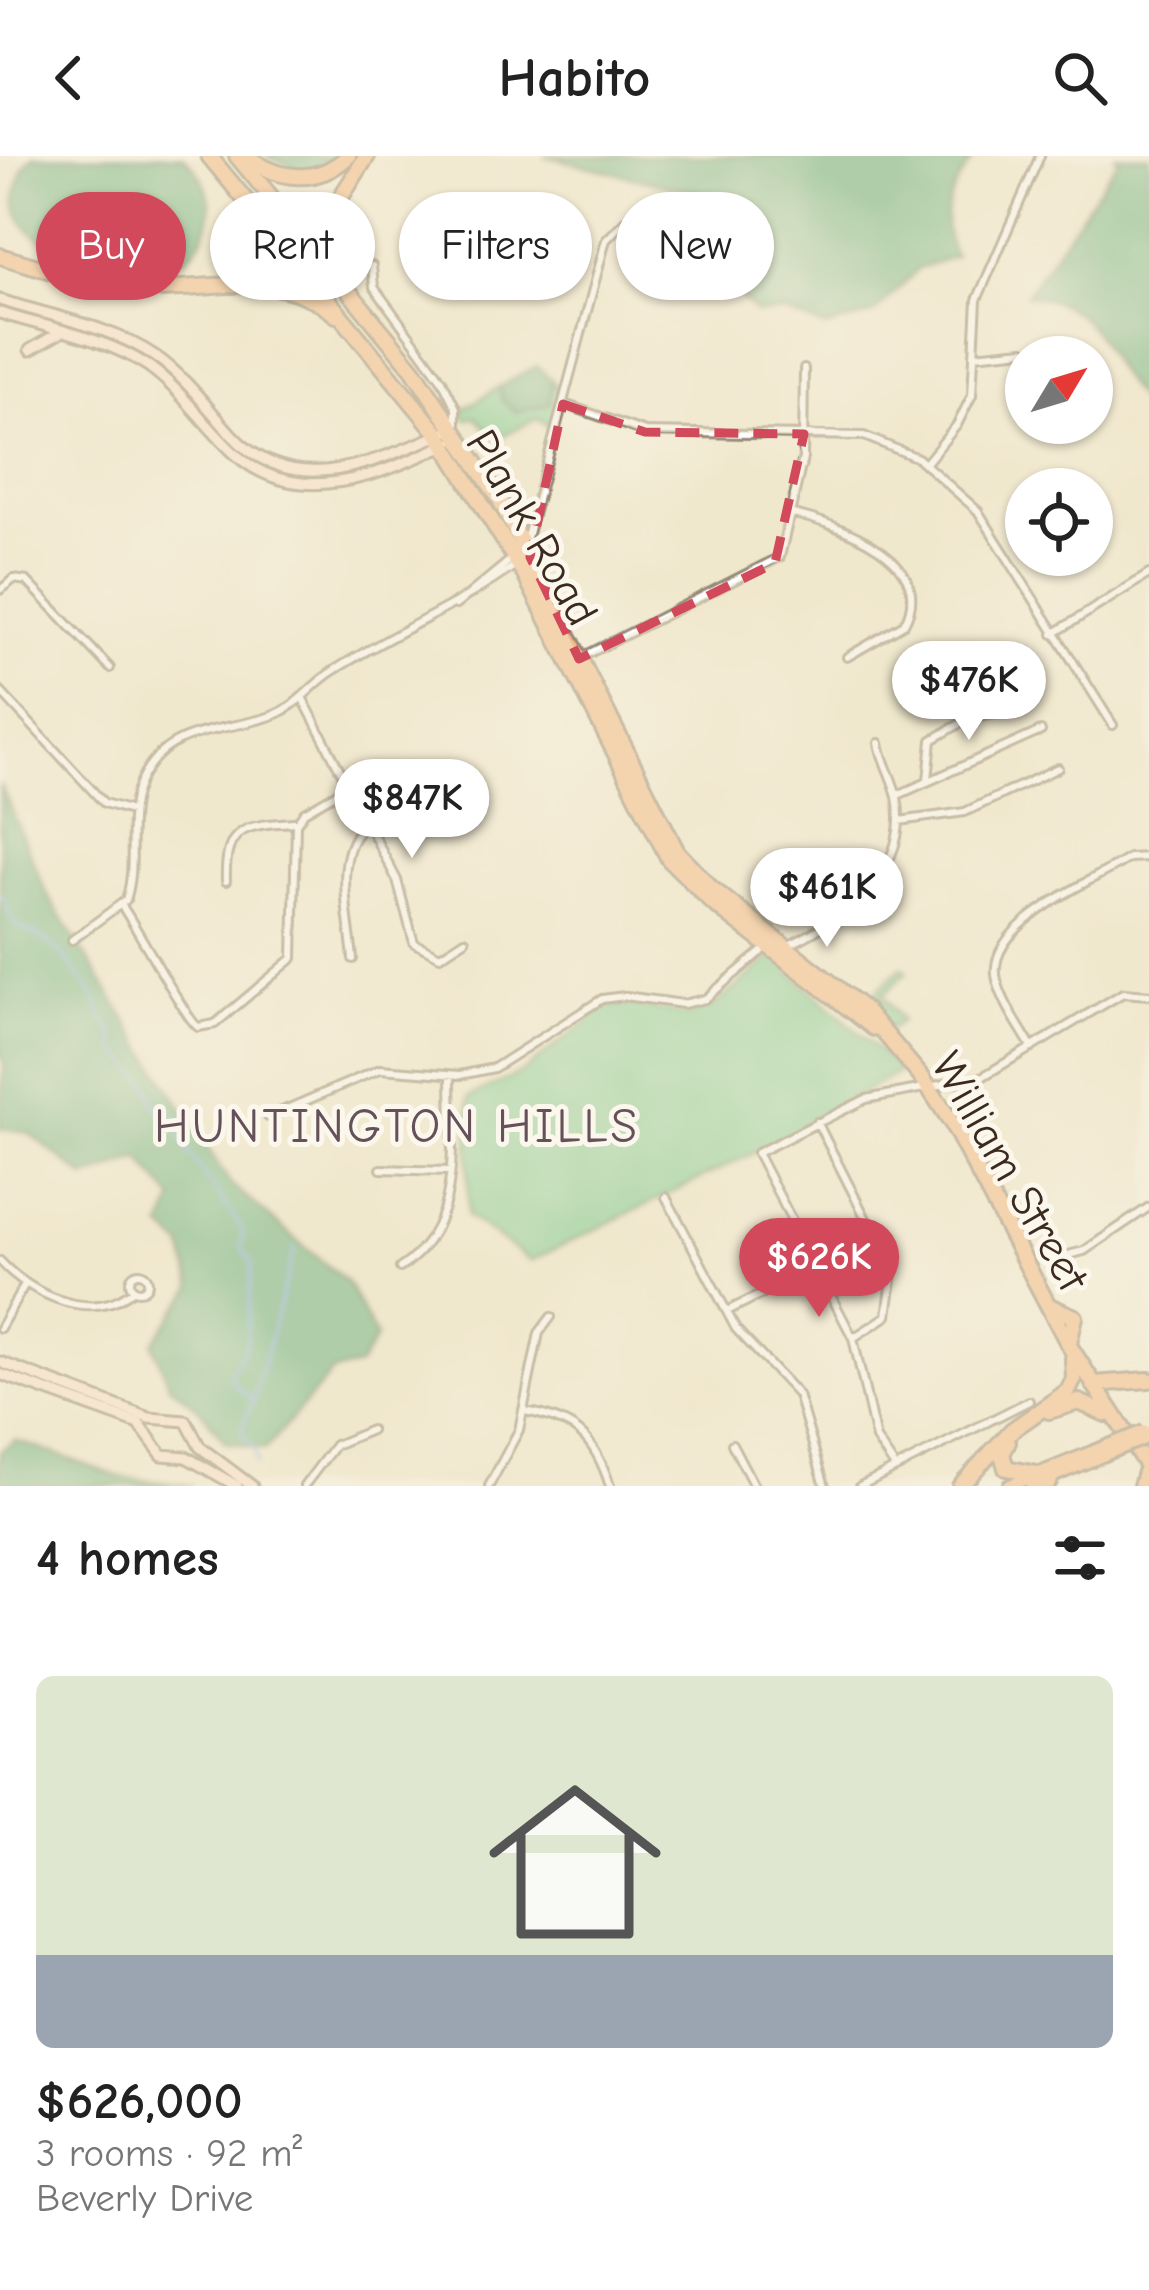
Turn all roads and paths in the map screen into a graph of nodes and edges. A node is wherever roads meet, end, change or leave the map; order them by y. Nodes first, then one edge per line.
1 (209, 156) edge
2 (220, 156) edge
3 (237, 156) edge
4 (248, 156) edge
5 (348, 156) edge
6 (367, 156) edge
7 (1040, 156) edge
8 (252, 192) edge
9 (267, 192) edge
10 (344, 192) edge
11 (616, 228) edge
12 (0, 256) edge
13 (375, 288) edge
14 (0, 300) edge
15 (355, 300) edge
16 (0, 313) edge
17 (61, 332) junction
18 (367, 341) junction
19 (30, 350) dead end
20 (1005, 352) edge
21 (974, 356) junction
22 (805, 369) dead end
23 (563, 404) junction
24 (458, 433) junction
25 (804, 434) junction
26 (442, 440) junction
27 (926, 463) junction
28 (792, 514) junction
29 (519, 555) junction
30 (1149, 574) edge
31 (0, 590) edge
32 (1054, 634) junction
33 (847, 657) dead end
34 (579, 659) junction
35 (110, 668) dead end
36 (580, 686) junction
37 (0, 691) edge
38 (596, 695) junction
39 (302, 697) junction
40 (1014, 710) dead end
41 (594, 715) junction
42 (1113, 725) dead end
43 (612, 728) junction
44 (1041, 731) dead end
45 (879, 742) dead end
46 (1058, 768) dead end
47 (928, 780) junction
48 (349, 787) junction
49 (897, 796) junction
50 (130, 811) junction
51 (897, 821) junction
52 (297, 822) junction
53 (368, 824) junction
54 (1149, 857) edge
55 (226, 881) dead end
56 (122, 906) junction
57 (72, 940) dead end
58 (465, 940) dead end
59 (768, 946) junction
60 (785, 947) junction
61 (352, 959) dead end
62 (1149, 995) edge
63 (888, 1038) junction
64 (1032, 1048) junction
65 (451, 1076) junction
66 (929, 1088) junction
67 (268, 1118) dead end
68 (817, 1122) junction
69 (381, 1168) dead end
70 (448, 1171) junction
71 (666, 1196) dead end
72 (1149, 1208) edge
73 (1064, 1256) dead end
74 (0, 1262) edge
75 (400, 1268) dead end
76 (815, 1268) junction
77 (25, 1284) junction
78 (134, 1289) dead end
79 (728, 1311) junction
80 (550, 1317) dead end
81 (0, 1328) edge
82 (854, 1338) junction
83 (1070, 1346) junction
84 (0, 1363) edge
85 (0, 1374) edge
86 (1149, 1380) edge
87 (1119, 1383) junction
88 (1093, 1384) junction
89 (1029, 1401) dead end
90 (1106, 1406) junction
91 (524, 1411) junction
92 (167, 1420) junction
93 (1117, 1423) junction
94 (371, 1430) dead end
95 (1148, 1434) edge
96 (196, 1439) junction
97 (154, 1440) junction
98 (733, 1444) dead end
99 (186, 1457) junction
100 (895, 1467) junction
101 (1146, 1474) edge
102 (1041, 1481) edge
103 (237, 1486) edge
104 (252, 1486) edge
105 (304, 1486) edge
106 (489, 1486) edge
107 (610, 1486) edge
108 (754, 1486) edge
109 (824, 1486) edge
110 (860, 1486) edge
111 (960, 1486) edge
112 (1008, 1486) edge

1 - 18 highway, Plank Road
2 - 8 highway
3 - 9 highway, Plank Road
4 - 5 highway
6 - 10 highway
7 - 21 street
11 - 23 street
12 - 18 highway
13 - 24 street
14 - 26 street
15 - 24 highway, Plank Road
16 - 17 street
17 - 19 street
17 - 26 street
18 - 26 highway, Plank Road
20 - 21 street
21 - 27 street
22 - 25 street
23 - 25 street
23 - 29 street
24 - 26 street
24 - 29 highway, Plank Road
25 - 27 street
25 - 28 street
26 - 29 highway, Plank Road
27 - 32 street
28 - 33 street
28 - 34 street
29 - 34 highway, Plank Road
29 - 36 highway, Plank Road
29 - 39 street
30 - 32 street
31 - 35 street
32 - 42 street
34 - 38 highway, Plank Road
36 - 38 highway
36 - 41 highway, Plank Road
37 - 50 street
38 - 43 highway, Plank Road
39 - 48 street
39 - 50 street
40 - 47 street
41 - 43 highway
41 - 59 highway, Plank Road
43 - 60 highway, Plank Road
44 - 47 street
45 - 49 street
46 - 51 street
47 - 49 street
48 - 52 street
48 - 53 street
49 - 51 street
50 - 56 street
51 - 60 street
52 - 55 street
52 - 56 street
53 - 58 street
53 - 61 street
54 - 64 street
56 - 57 street
59 - 60 street
59 - 63 highway, William Street
59 - 65 street
60 - 63 highway, William Street
62 - 64 street
63 - 66 highway, William Street
64 - 66 street
65 - 67 street
65 - 70 street
66 - 68 street
66 - 83 highway, William Street
68 - 76 street
68 - 82 street
69 - 70 street
70 - 75 street
71 - 79 street
72 - 73 street
74 - 77 street
76 - 79 street
76 - 82 street
77 - 78 street
77 - 81 street
79 - 109 street
80 - 91 street
82 - 100 street
83 - 88 highway, William Street
83 - 111 highway
84 - 92 street
85 - 97 street
86 - 87 highway
87 - 88 highway
87 - 90 highway
88 - 90 highway, William Street
89 - 100 street
90 - 93 highway, William Street
91 - 106 street
91 - 107 street
92 - 96 street
92 - 97 street
93 - 101 highway, William Street
93 - 102 highway
94 - 105 street
95 - 102 main road, bridge
96 - 99 street
96 - 104 street
97 - 99 street
98 - 108 street
99 - 103 street
100 - 110 street
102 - 112 main road

